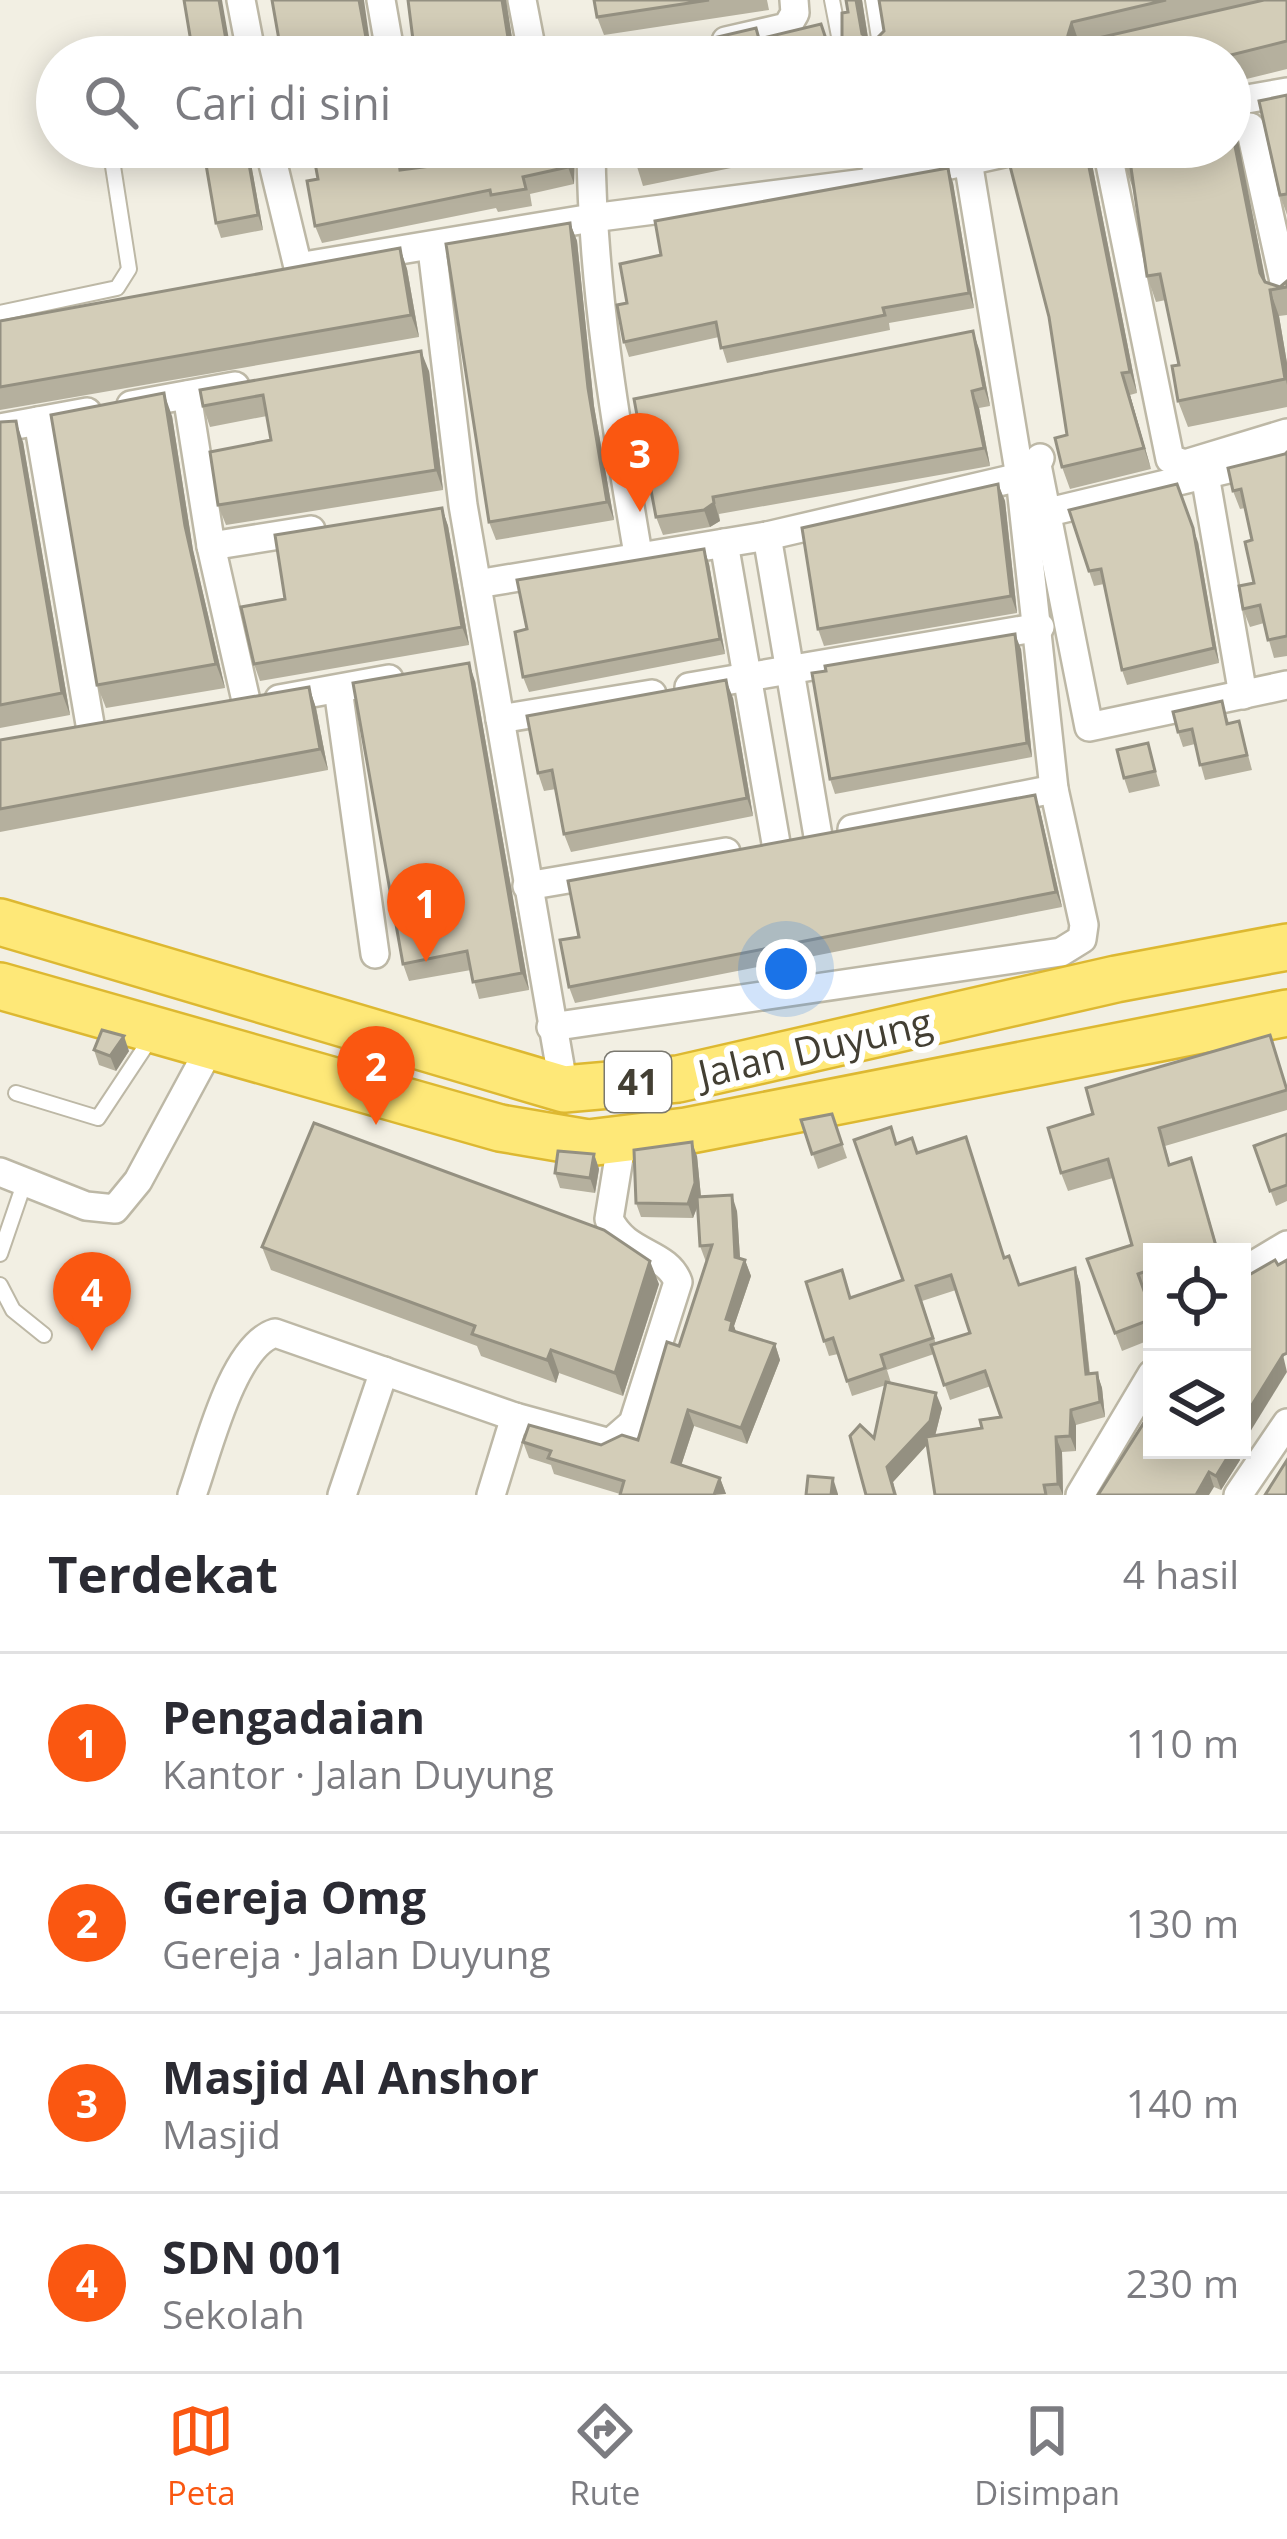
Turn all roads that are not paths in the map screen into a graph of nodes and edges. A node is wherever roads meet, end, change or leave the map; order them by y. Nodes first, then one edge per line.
1 (241, 0) edge
2 (381, 0) edge
3 (522, 0) edge
4 (794, 0) edge
5 (832, 0) edge
6 (873, 0) edge
7 (248, 36) edge
8 (388, 36) edge
9 (529, 36) edge
10 (747, 36) edge
11 (839, 36) edge
12 (879, 36) edge
13 (1287, 92) edge
14 (1251, 98) edge
15 (1251, 132) edge
16 (113, 168) edge
17 (274, 168) edge
18 (591, 168) edge
19 (870, 168) edge
20 (936, 168) edge
21 (969, 168) edge
22 (1111, 168) edge
23 (873, 182) junction
24 (592, 218) junction
25 (432, 249) junction
26 (1287, 295) edge
27 (0, 313) edge
28 (446, 350) junction
29 (408, 357) edge
30 (254, 383) edge
31 (187, 395) junction
32 (38, 421) junction
33 (0, 428) edge
34 (1287, 433) edge
35 (1287, 455) edge
36 (1030, 467) junction
37 (1205, 475) junction
38 (1049, 512) junction
39 (348, 524) edge
40 (767, 536) junction
41 (724, 543) junction
42 (211, 546) junction
43 (638, 554) junction
44 (477, 584) junction
45 (1040, 628) junction
46 (792, 670) junction
47 (423, 673) edge
48 (748, 677) junction
49 (1287, 685) edge
50 (338, 689) junction
51 (1243, 695) junction
52 (500, 719) junction
53 (91, 730) edge
54 (1054, 789) junction
55 (818, 836) junction
56 (776, 843) junction
57 (527, 886) junction
58 (0, 922) edge
59 (1287, 946) edge
60 (376, 954) dead end
61 (0, 986) edge
62 (1287, 1013) edge
63 (550, 1027) junction
64 (155, 1030) junction
65 (211, 1046) junction
66 (564, 1089) junction
67 (16, 1093) dead end
68 (622, 1139) junction
69 (12, 1177) edge
70 (1287, 1245) edge
71 (0, 1254) edge
72 (1251, 1267) edge
73 (0, 1285) edge
74 (44, 1335) dead end
75 (384, 1371) junction
76 (1143, 1389) edge
77 (515, 1417) junction
78 (1287, 1423) edge
79 (192, 1495) edge
80 (342, 1495) edge
81 (490, 1495) edge
82 (1080, 1495) edge
83 (1238, 1495) edge

1 - 7 street
2 - 8 street
3 - 9 street
4 - 10 street
5 - 11 lane
6 - 12 lane
13 - 14 street
15 - 26 street
16 - 27 lane
17 - 25 street
18 - 24 street
19 - 23 lane
20 - 23 street
21 - 36 street
22 - 34 street
23 - 24 street
24 - 25 street
24 - 43 street
25 - 28 street
28 - 29 street
28 - 44 street
30 - 31 street
31 - 32 street
31 - 42 street
32 - 33 street
32 - 53 street
35 - 37 street
36 - 38 street
36 - 40 street
36 - 45 street
37 - 38 street
37 - 51 street
38 - 51 street
39 - 42 street
40 - 41 street
40 - 46 street
41 - 43 street
41 - 48 street
42 - 50 street
43 - 44 street
44 - 52 street
45 - 46 street
45 - 54 street
46 - 48 street
46 - 55 street
47 - 50 street
48 - 52 street
48 - 56 street
49 - 51 street
50 - 60 street
52 - 57 street
54 - 55 street
54 - 63 street
55 - 56 street
56 - 57 street
57 - 63 street
58 - 66 highway, Jalan Duyung / 41
59 - 66 highway, Jalan Duyung / 41
61 - 64 highway, Jalan Duyung / 41
62 - 68 highway, Jalan Duyung / 41
63 - 66 street
64 - 65 highway, Jalan Duyung / 41
64 - 67 lane
65 - 68 highway, Jalan Duyung / 41
65 - 69 street
68 - 77 street
69 - 71 lane
70 - 72 street
73 - 74 lane
75 - 77 street
75 - 79 street
75 - 80 street
76 - 82 street
77 - 81 street
78 - 83 street

